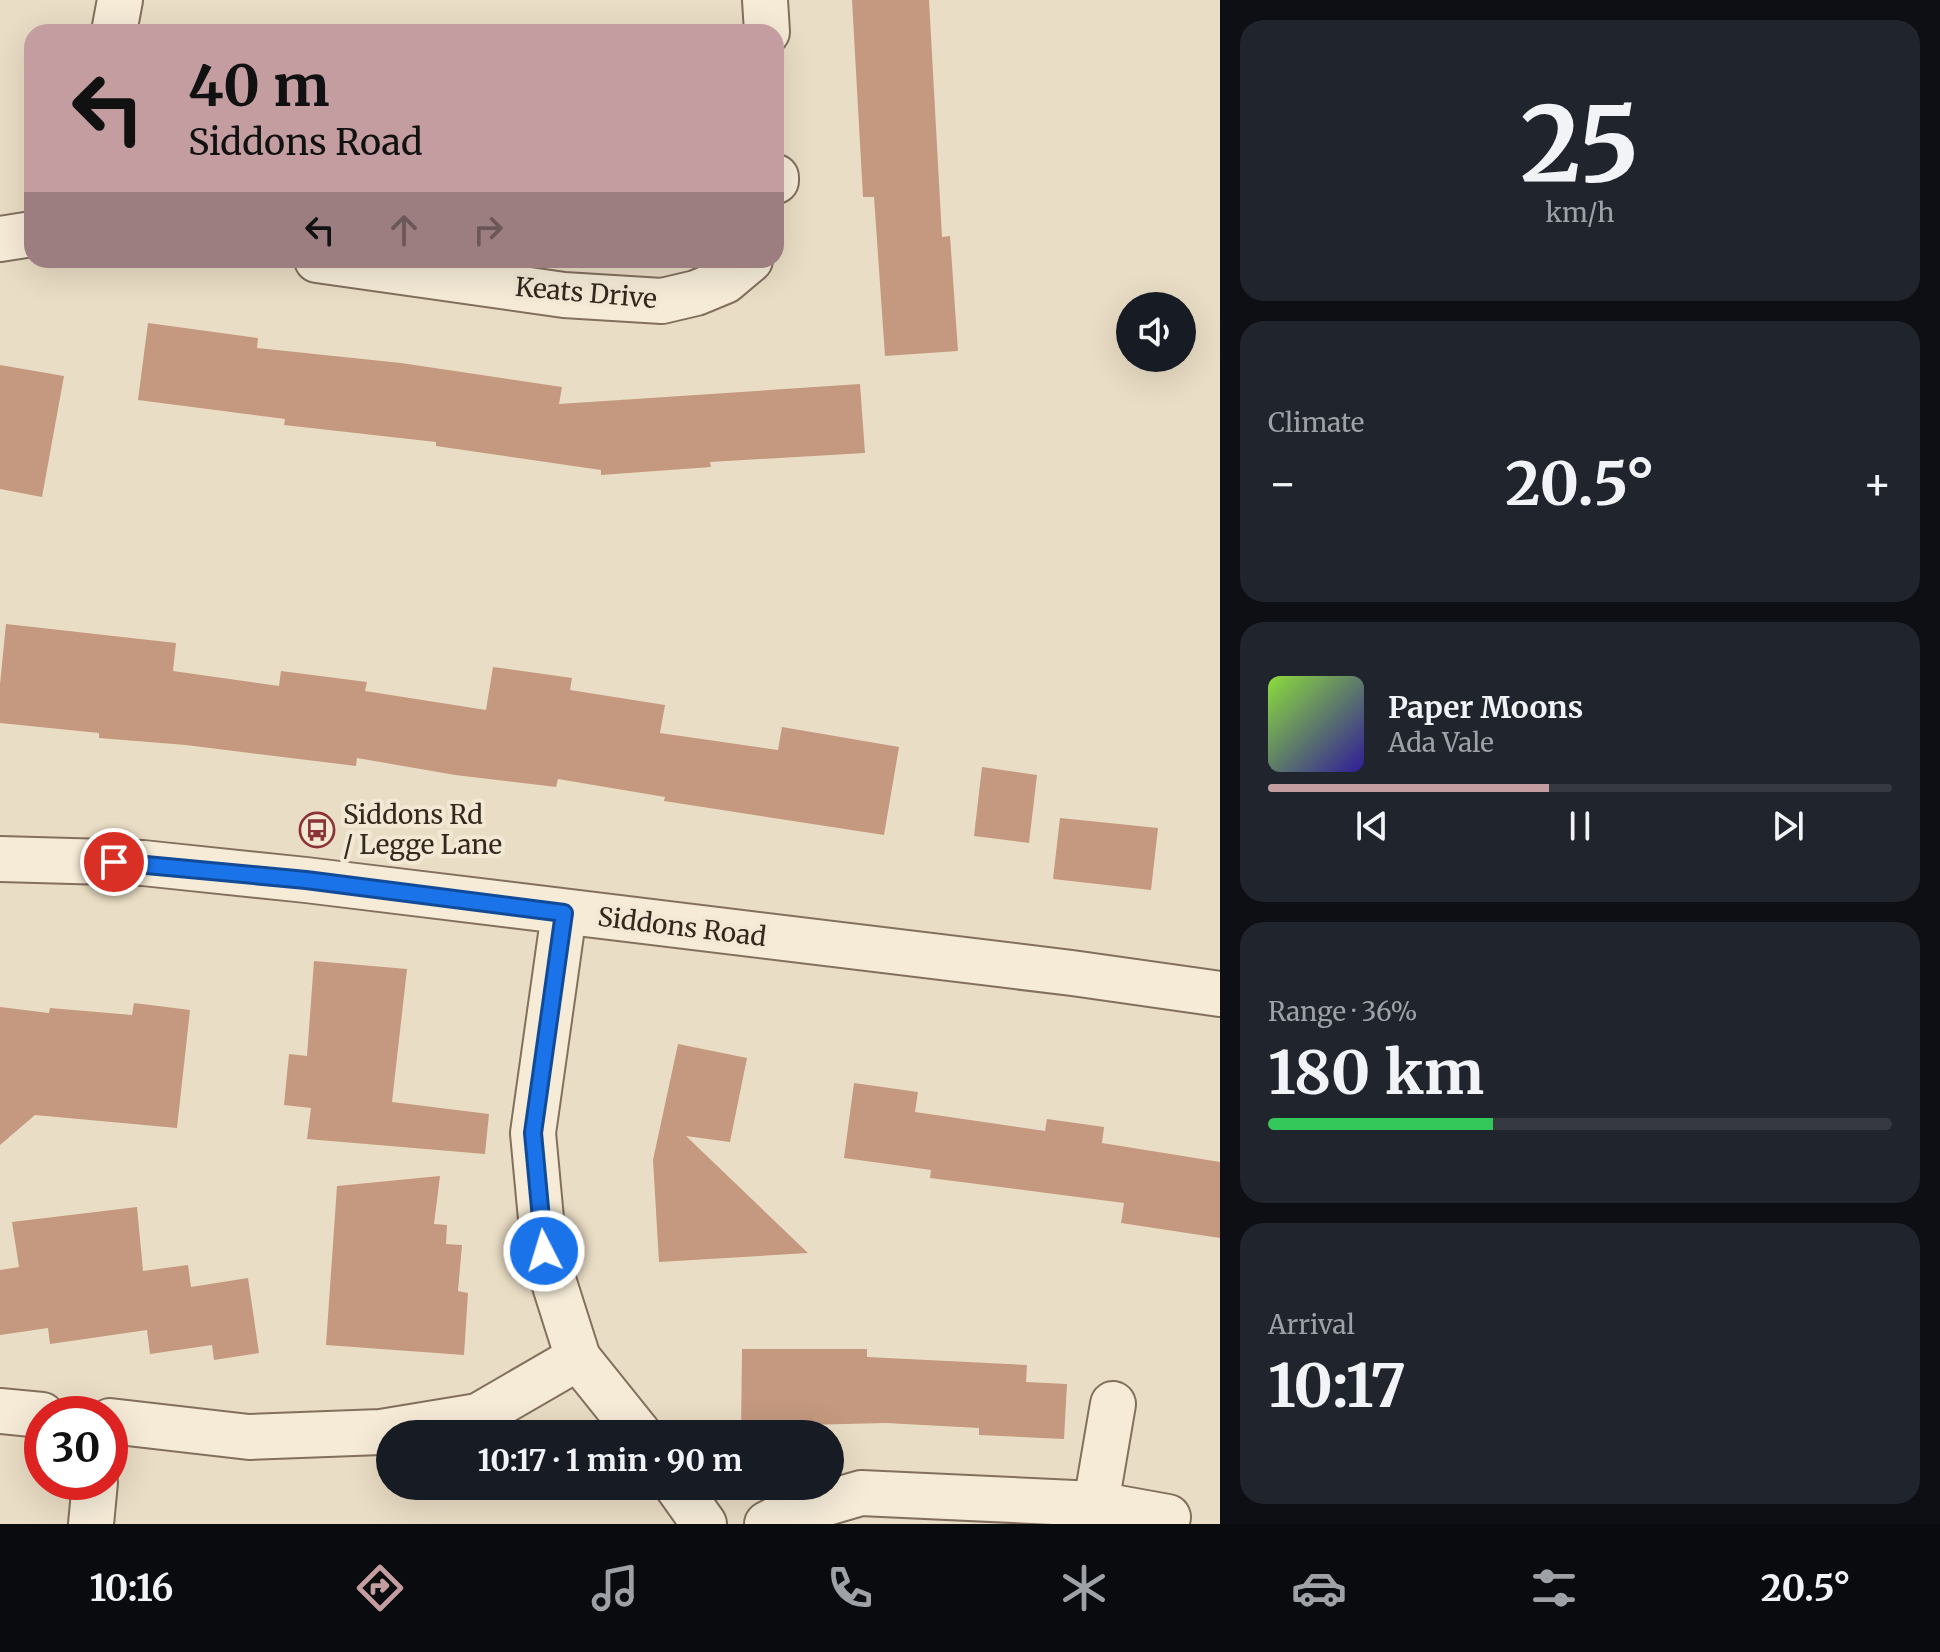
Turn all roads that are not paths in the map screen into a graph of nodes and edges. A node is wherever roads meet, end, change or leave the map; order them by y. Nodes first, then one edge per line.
1 (120, 0) edge
2 (765, 0) edge
3 (116, 24) edge
4 (766, 24) edge
5 (24, 235) edge
6 (0, 239) edge
7 (373, 268) edge
8 (740, 268) edge
9 (0, 859) edge
10 (564, 913) junction
11 (1220, 994) edge
12 (578, 1358) junction
13 (1113, 1404) dead end
14 (0, 1411) edge
15 (24, 1413) edge
16 (628, 1420) edge
17 (128, 1423) edge
18 (93, 1500) edge
19 (687, 1500) edge
20 (1096, 1504) junction
21 (1168, 1517) dead end
22 (91, 1524) edge
23 (704, 1524) edge
24 (767, 1524) edge

1 - 3 street
2 - 4 street
5 - 6 street
7 - 8 street, Keats Drive
9 - 10 street, Siddons Road
10 - 11 street, Siddons Road
10 - 12 street
12 - 16 street
12 - 17 street
13 - 20 street
14 - 15 street
18 - 22 street
19 - 23 street
20 - 21 street
20 - 24 street

